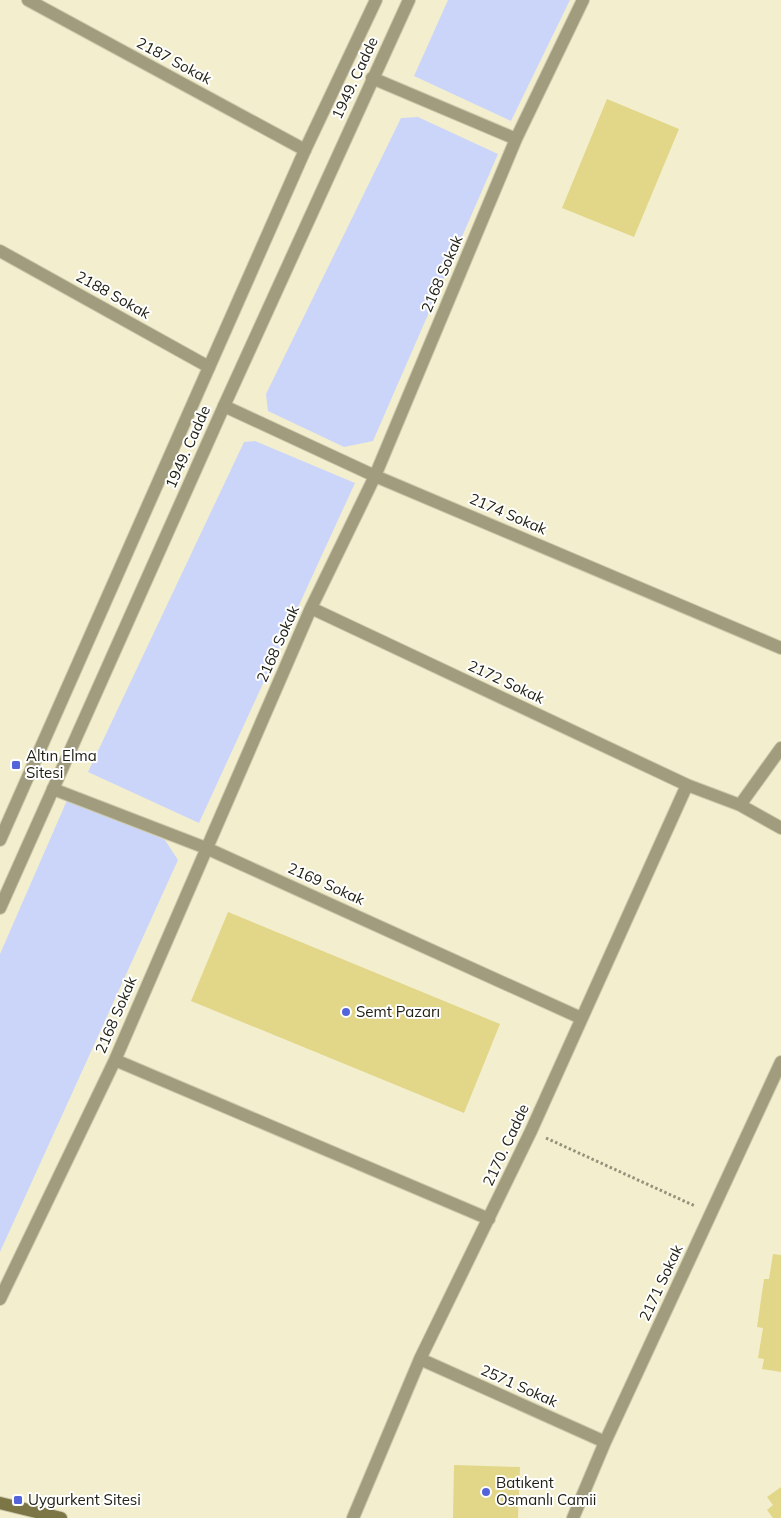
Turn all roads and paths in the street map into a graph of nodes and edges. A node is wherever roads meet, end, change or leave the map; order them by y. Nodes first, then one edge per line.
1 (28, 0) edge
2 (376, 0) edge
3 (409, 0) edge
4 (583, 0) edge
5 (372, 78) junction
6 (516, 139) junction
7 (305, 150) junction
8 (0, 251) edge
9 (209, 367) junction
10 (224, 406) junction
11 (375, 476) junction
12 (312, 608) junction
13 (781, 648) edge
14 (781, 748) edge
15 (687, 785) junction
16 (53, 790) junction
17 (740, 805) junction
18 (781, 828) edge
19 (0, 840) edge
20 (206, 848) junction
21 (0, 908) edge
22 (580, 1018) junction
23 (115, 1060) junction
24 (781, 1062) edge
25 (531, 1131) junction
26 (712, 1214) junction
27 (489, 1220) junction
28 (0, 1299) edge
29 (420, 1359) junction
30 (605, 1442) junction
31 (0, 1503) edge
32 (61, 1518) edge
33 (353, 1518) edge
34 (573, 1518) edge

1 - 7 street, 2187 Sokak
2 - 7 street, 1949. Cadde
3 - 5 street, 1949. Cadde
4 - 6 street, 2168 Sokak
5 - 6 street
5 - 10 street, 1949. Cadde
6 - 11 street, 2168 Sokak
7 - 9 street, 1949. Cadde
8 - 9 street, 2188 Sokak
9 - 19 street, 1949. Cadde
10 - 11 street, 2174 Sokak
10 - 16 street, 1949. Cadde
11 - 12 street, 2168 Sokak
11 - 13 street, 2174 Sokak
12 - 15 street, 2172 Sokak
12 - 20 street, 2168 Sokak
14 - 17 street
15 - 17 street, 2172 Sokak
15 - 22 street, 2170. Cadde
16 - 20 street, 2169 Sokak
16 - 21 street, 1949. Cadde
17 - 18 street, 2172 Sokak
20 - 22 street, 2169 Sokak
20 - 23 street, 2168 Sokak
22 - 25 street, 2170. Cadde
23 - 27 street
23 - 28 street, 2168 Sokak
24 - 26 street, 2171 Sokak
25 - 26 path
25 - 27 street, 2170. Cadde
26 - 30 street, 2171 Sokak
27 - 29 street, 2170. Cadde
29 - 30 street, 2571 Sokak
29 - 33 street, 2170. Cadde
30 - 34 street, 2171 Sokak
31 - 32 main road

